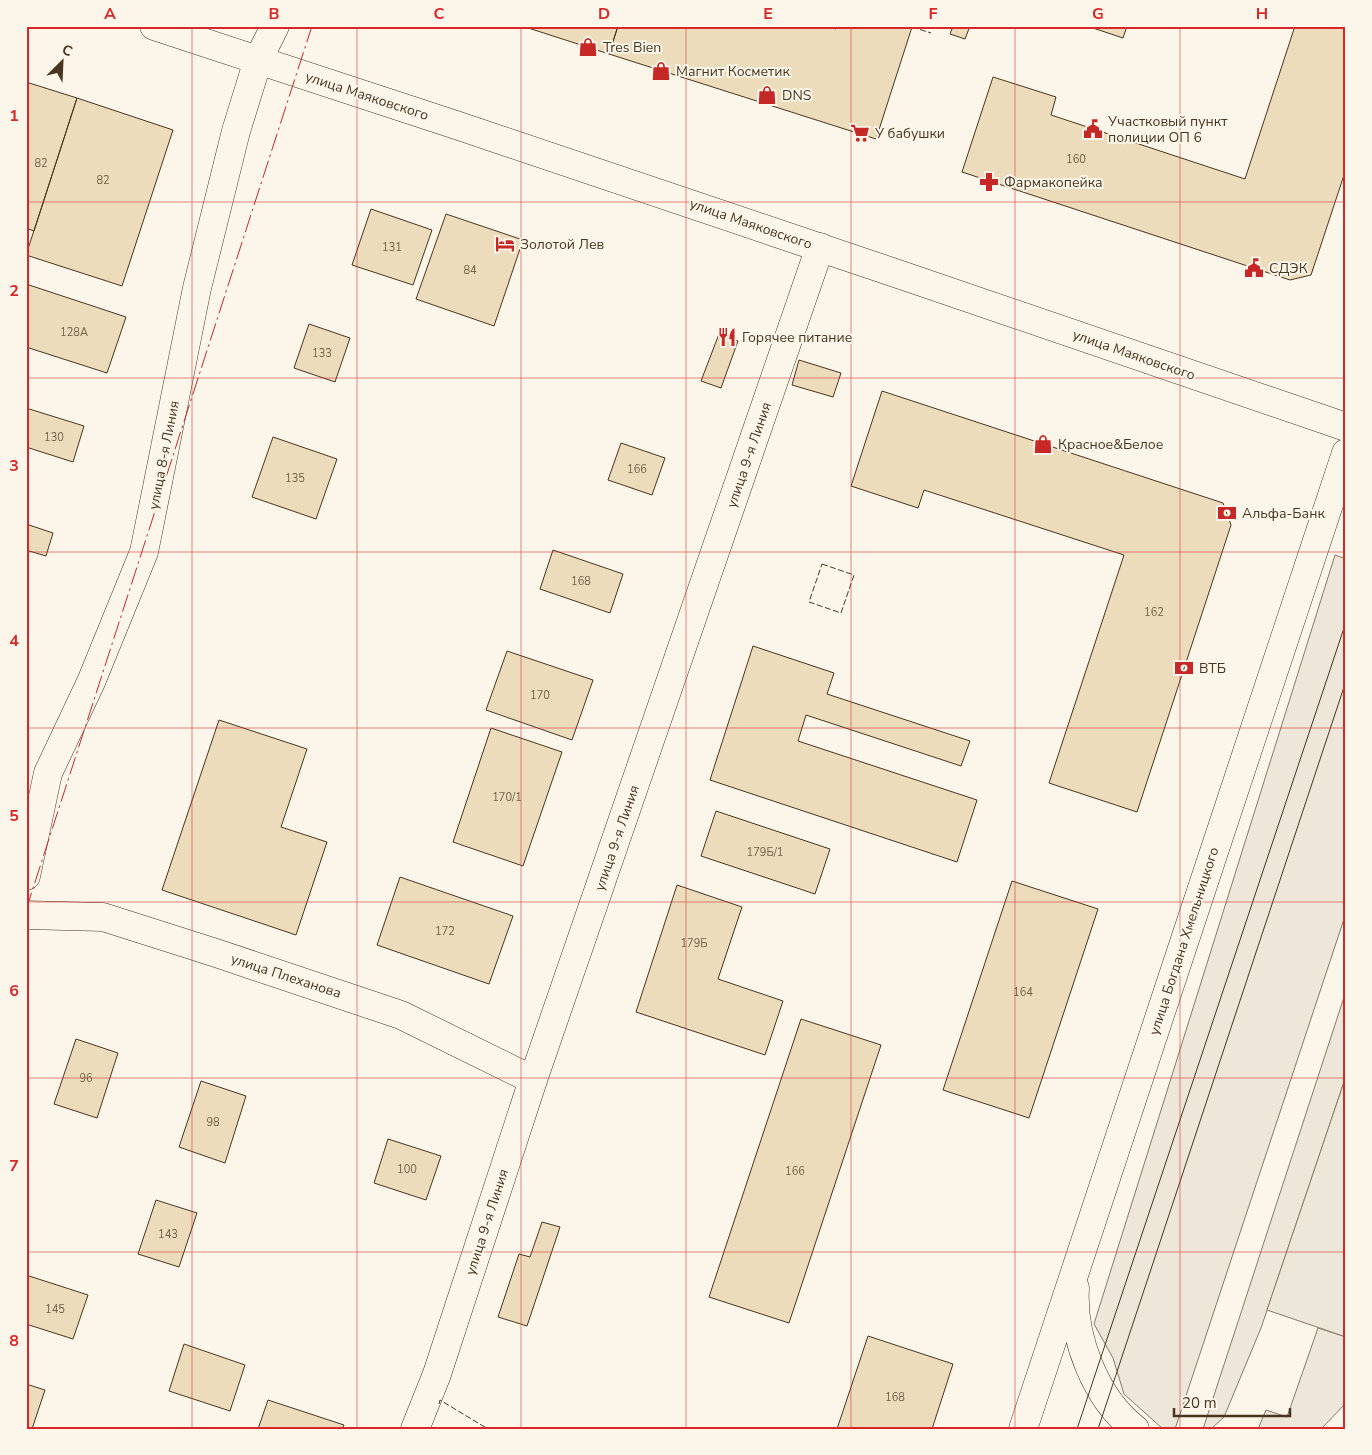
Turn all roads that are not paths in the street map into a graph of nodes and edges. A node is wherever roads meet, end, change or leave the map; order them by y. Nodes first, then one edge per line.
1 (154, 26) edge
2 (275, 26) edge
3 (258, 60) junction
4 (820, 248) junction
5 (1346, 427) edge
6 (1346, 453) edge
7 (26, 876) edge
8 (26, 915) edge
9 (533, 1080) junction
10 (1076, 1267) junction
11 (415, 1429) edge
12 (1023, 1429) edge
13 (1135, 1429) edge

1 - 3 street, улица Маяковского
2 - 3 street, улица 8-я Линия
3 - 4 street, улица Маяковского
3 - 7 street, улица 8-я Линия
4 - 5 street, улица Маяковского
4 - 9 street, улица 9-я Линия
6 - 10 street, улица Богдана Хмельницкого
8 - 9 street, улица Плеханова
9 - 11 street, улица 9-я Линия
10 - 12 street, улица Богдана Хмельницкого
10 - 13 street

